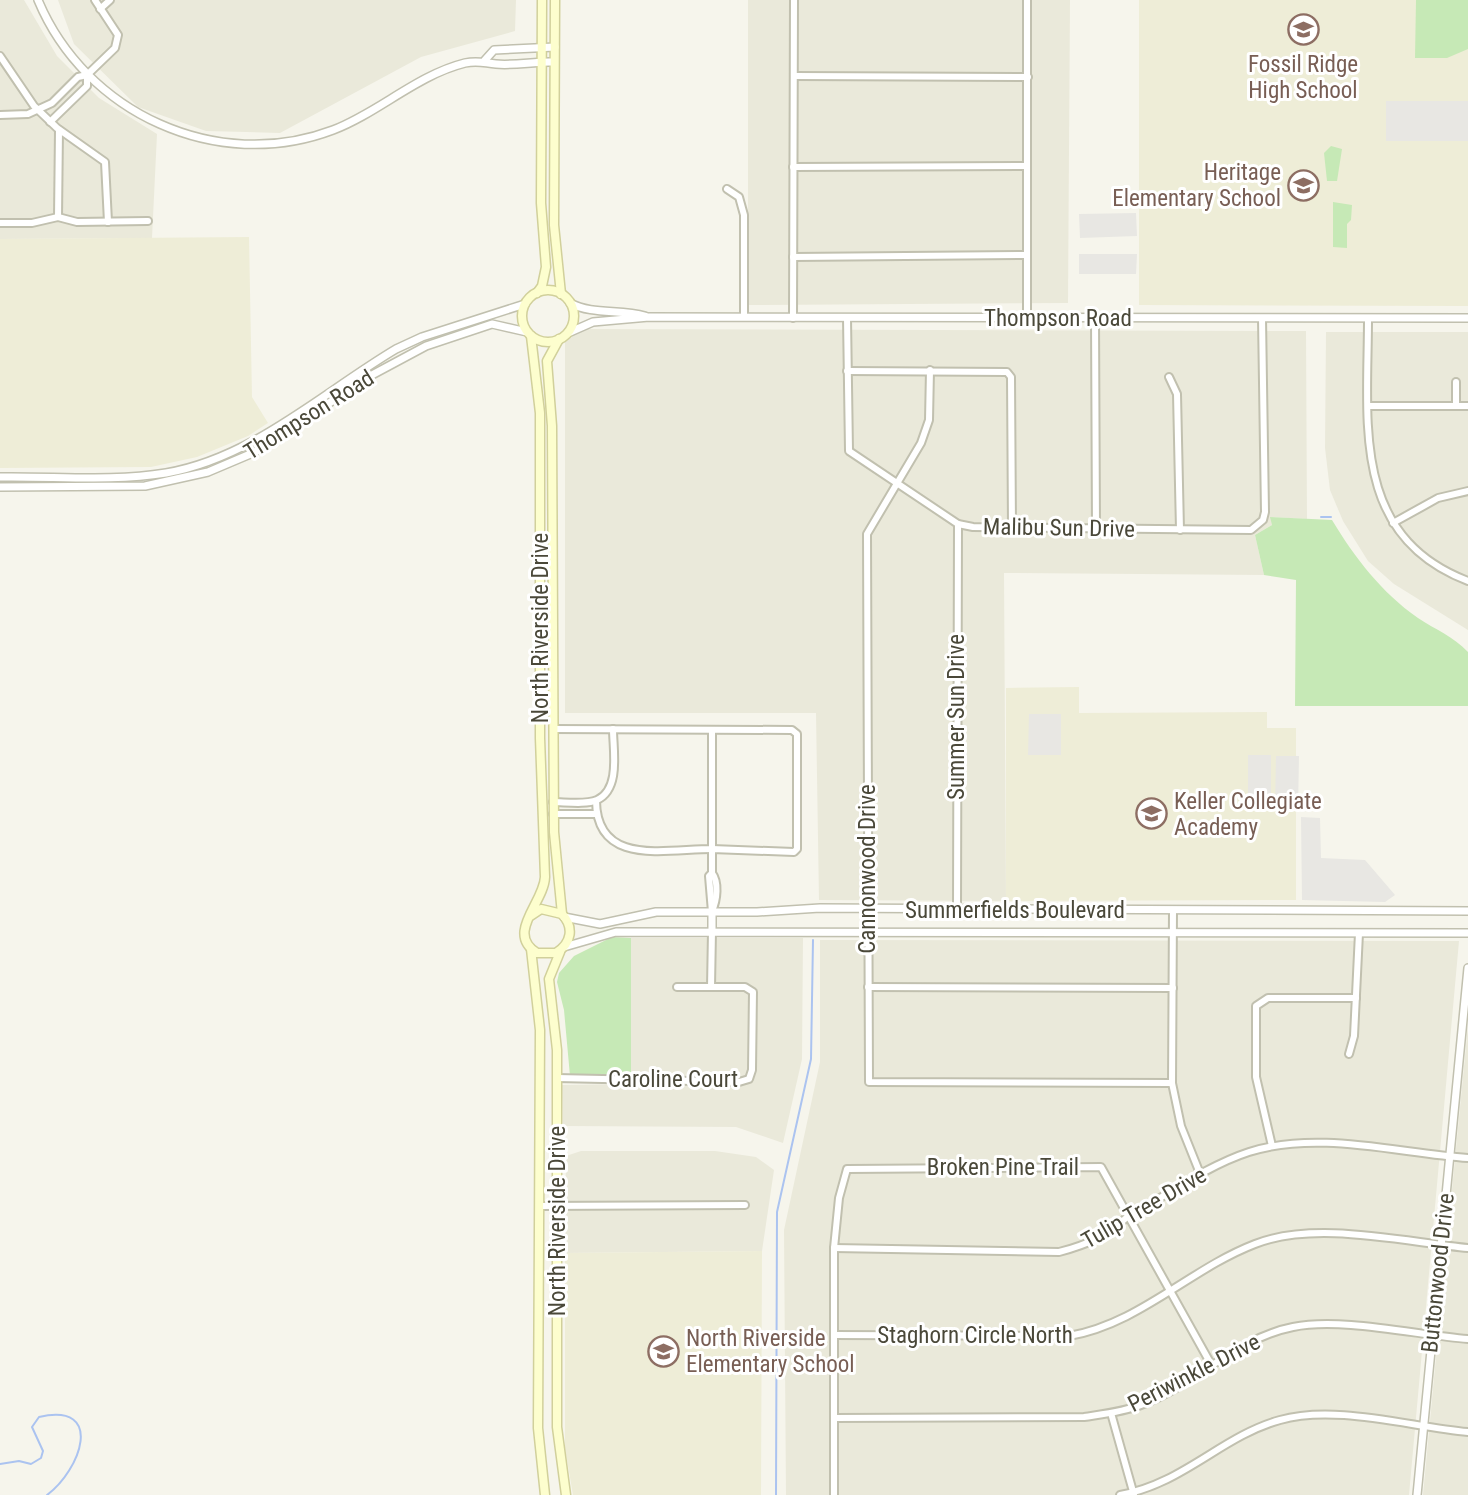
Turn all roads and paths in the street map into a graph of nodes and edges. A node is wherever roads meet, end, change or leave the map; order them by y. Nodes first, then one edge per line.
1 (38, 0) edge
2 (95, 0) edge
3 (110, 0) edge
4 (542, 0) edge
5 (555, 0) edge
6 (794, 0) edge
7 (1027, 0) edge
8 (100, 9) junction
9 (542, 47) junction
10 (555, 47) junction
11 (0, 56) edge
12 (485, 60) junction
13 (541, 62) junction
14 (554, 62) junction
15 (6, 65) junction
16 (0, 71) edge
17 (87, 75) junction
18 (794, 76) junction
19 (1028, 77) junction
20 (56, 99) junction
21 (64, 108) junction
22 (38, 110) junction
23 (0, 115) edge
24 (50, 122) junction
25 (59, 130) junction
26 (1027, 166) junction
27 (793, 167) junction
28 (727, 190) dead end
29 (58, 217) junction
30 (148, 221) dead end
31 (108, 222) junction
32 (0, 223) edge
33 (1027, 255) junction
34 (793, 257) junction
35 (537, 293) junction
36 (561, 294) junction
37 (570, 303) junction
38 (525, 304) junction
39 (649, 317) junction
40 (744, 317) junction
41 (793, 318) junction
42 (847, 318) junction
43 (1027, 318) junction
44 (1095, 318) junction
45 (1262, 318) junction
46 (1368, 318) junction
47 (1468, 318) edge
48 (568, 333) junction
49 (529, 334) junction
50 (422, 337) junction
51 (559, 339) junction
52 (426, 346) junction
53 (930, 370) junction
54 (847, 371) junction
55 (1169, 377) dead end
56 (1456, 382) dead end
57 (1368, 406) junction
58 (1456, 406) junction
59 (1468, 406) edge
60 (260, 437) junction
61 (264, 447) junction
62 (0, 477) edge
63 (131, 477) junction
64 (895, 483) junction
65 (0, 487) edge
66 (131, 487) junction
67 (1468, 491) edge
68 (1393, 523) junction
69 (958, 524) junction
70 (1012, 528) junction
71 (1096, 529) junction
72 (1180, 530) junction
73 (540, 567) junction
74 (553, 567) junction
75 (540, 578) junction
76 (553, 578) junction
77 (1468, 581) edge
78 (552, 729) junction
79 (613, 729) junction
80 (712, 730) junction
81 (596, 801) junction
82 (553, 802) junction
83 (553, 814) junction
84 (596, 814) junction
85 (712, 849) junction
86 (868, 910) junction
87 (957, 910) junction
88 (1173, 910) junction
89 (1468, 911) edge
90 (712, 912) junction
91 (563, 915) junction
92 (529, 916) junction
93 (712, 932) junction
94 (868, 932) junction
95 (1173, 932) junction
96 (1359, 933) junction
97 (1468, 933) edge
98 (563, 948) junction
99 (531, 949) junction
100 (1468, 968) edge
101 (677, 987) dead end
102 (711, 987) junction
103 (868, 987) junction
104 (1173, 988) junction
105 (1356, 998) junction
106 (1349, 1054) dead end
107 (1459, 1064) junction
108 (1468, 1065) edge
109 (557, 1078) junction
110 (1172, 1083) junction
111 (1272, 1146) junction
112 (1450, 1156) junction
113 (1468, 1157) edge
114 (1201, 1176) junction
115 (745, 1205) dead end
116 (539, 1206) junction
117 (557, 1206) junction
118 (1126, 1218) junction
119 (1441, 1245) junction
120 (834, 1248) junction
121 (1468, 1248) edge
122 (1169, 1292) junction
123 (834, 1335) junction
124 (1432, 1336) junction
125 (1468, 1339) edge
126 (1212, 1366) junction
127 (1111, 1413) junction
128 (834, 1418) junction
129 (1423, 1426) junction
130 (1468, 1432) edge
131 (1133, 1494) edge
132 (545, 1495) edge
133 (566, 1495) edge
134 (834, 1495) edge
135 (1121, 1495) edge
136 (1417, 1495) edge

1 - 17 street
2 - 8 street
3 - 8 street
4 - 9 main road
5 - 10 main road
6 - 18 street
7 - 19 street
8 - 17 street
9 - 10 street
9 - 12 street
9 - 13 main road
10 - 14 main road
11 - 15 street
12 - 13 street
12 - 17 street
13 - 14 street
13 - 35 main road
14 - 36 main road
15 - 16 street
15 - 22 street
17 - 20 street
17 - 21 street
18 - 19 street
18 - 27 street
19 - 26 street
20 - 21 street
20 - 22 street
21 - 24 street
22 - 23 street
22 - 24 street
24 - 25 street
25 - 29 street
25 - 31 street
26 - 27 street
26 - 33 street
27 - 34 street
28 - 40 street
29 - 31 street
29 - 32 street
30 - 31 street
33 - 34 street
33 - 43 street
34 - 41 street
35 - 36 main road
35 - 38 main road
36 - 37 main road
37 - 39 street, Thompson Road
37 - 48 main road
38 - 49 main road, North Riverside Drive
38 - 50 street, Thompson Road
39 - 40 street, Thompson Road
39 - 48 street, Thompson Road
40 - 41 street, Thompson Road
41 - 42 street, Thompson Road
42 - 43 street, Thompson Road
42 - 54 street, Malibu Sun Drive
43 - 44 street, Thompson Road
44 - 45 street, Thompson Road
44 - 71 street
45 - 46 street, Thompson Road
45 - 72 street, Malibu Sun Drive
46 - 47 street, Thompson Road
46 - 57 street
48 - 51 main road
49 - 51 main road
49 - 52 street, Thompson Road
49 - 73 main road, North Riverside Drive
50 - 52 street
50 - 60 street, Thompson Road
51 - 74 main road, North Riverside Drive
52 - 61 street, Thompson Road
53 - 54 street
53 - 64 street, Cannonwood Drive
53 - 70 street
54 - 64 street, Malibu Sun Drive
55 - 72 street
56 - 58 street
57 - 58 street
57 - 68 street
58 - 59 street
60 - 61 street
60 - 63 street, Thompson Road
61 - 66 street, Thompson Road
62 - 63 street, Thompson Road
63 - 66 street
64 - 69 street, Malibu Sun Drive
64 - 86 street, Cannonwood Drive
65 - 66 street, Thompson Road
67 - 68 street
68 - 77 street
69 - 70 street, Malibu Sun Drive
69 - 87 street, Summer Sun Drive
70 - 71 street, Malibu Sun Drive
71 - 72 street, Malibu Sun Drive
73 - 74 main road
73 - 75 main road, North Riverside Drive
74 - 76 main road, North Riverside Drive
75 - 76 main road
75 - 92 main road, North Riverside Drive
76 - 78 main road, North Riverside Drive
78 - 79 street
78 - 82 main road, North Riverside Drive
79 - 80 street
79 - 81 street
80 - 85 street
80 - 85 street
81 - 82 street
81 - 84 street
82 - 83 main road, North Riverside Drive
83 - 84 street
83 - 91 main road, North Riverside Drive
84 - 85 street
85 - 90 street
86 - 87 street, Summerfields Boulevard
86 - 90 street, Summerfields Boulevard
86 - 94 street, Cannonwood Drive
87 - 88 street, Summerfields Boulevard
88 - 89 street, Summerfields Boulevard
88 - 95 street
90 - 91 street, Summerfields Boulevard
90 - 93 street
91 - 92 main road
91 - 98 main road, North Riverside Drive
92 - 99 main road, North Riverside Drive
93 - 94 street, Summerfields Boulevard
93 - 98 street, Summerfields Boulevard
93 - 102 street
94 - 95 street, Summerfields Boulevard
94 - 103 street, Cannonwood Drive
95 - 96 street, Summerfields Boulevard
95 - 104 street
96 - 97 street, Summerfields Boulevard
96 - 105 street
98 - 99 main road
98 - 109 main road, North Riverside Drive
99 - 116 main road, North Riverside Drive
100 - 107 street, Buttonwood Drive
101 - 102 street, Caroline Court
102 - 109 street, Caroline Court
103 - 104 street
103 - 110 street, Cannonwood Drive
104 - 110 street
105 - 106 street
105 - 111 street
107 - 108 street
107 - 112 street, Buttonwood Drive
109 - 117 main road, North Riverside Drive
110 - 114 street
111 - 112 street, Tulip Tree Drive
111 - 114 street, Tulip Tree Drive
112 - 113 street, Tulip Tree Drive
112 - 119 street, Buttonwood Drive
114 - 118 street, Tulip Tree Drive
115 - 117 street
116 - 117 street
116 - 132 main road, North Riverside Drive
117 - 133 main road, North Riverside Drive
118 - 120 street, Tulip Tree Drive
118 - 120 street, Broken Pine Trail
118 - 122 street, Broken Pine Trail
119 - 121 street, Staghorn Circle North
119 - 122 street, Staghorn Circle North
119 - 124 street, Buttonwood Drive
120 - 123 street
122 - 123 street, Staghorn Circle North
122 - 126 street, Broken Pine Trail
123 - 128 street
124 - 125 street, Periwinkle Drive
124 - 126 street, Periwinkle Drive
124 - 129 street, Buttonwood Drive
126 - 127 street, Periwinkle Drive
127 - 128 street, Periwinkle Drive
127 - 131 street
128 - 134 street
129 - 130 street
129 - 131 street
129 - 136 street, Buttonwood Drive
131 - 135 street

